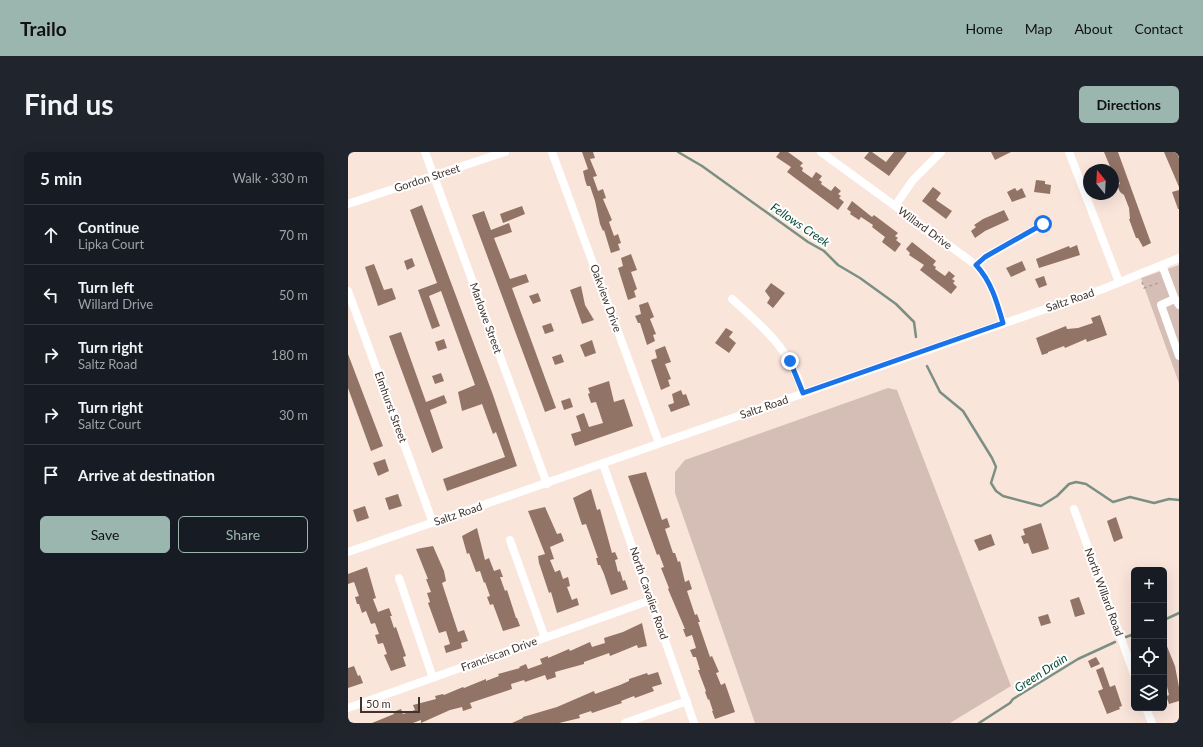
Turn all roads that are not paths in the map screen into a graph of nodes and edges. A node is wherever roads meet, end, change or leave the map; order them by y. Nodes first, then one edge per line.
1 (425, 152) edge
2 (505, 152) edge
3 (552, 152) edge
4 (821, 152) edge
5 (941, 152) edge
6 (1069, 152) edge
7 (434, 176) junction
8 (348, 204) edge
9 (895, 206) junction
10 (1043, 224) dead end
11 (1179, 258) edge
12 (976, 265) junction
13 (1162, 265) junction
14 (1119, 282) junction
15 (348, 291) edge
16 (1174, 297) junction
17 (732, 299) dead end
18 (1179, 305) edge
19 (1003, 323) junction
20 (1179, 356) edge
21 (803, 393) junction
22 (659, 443) junction
23 (604, 464) junction
24 (546, 484) junction
25 (1074, 509) dead end
26 (433, 523) junction
27 (510, 540) dead end
28 (348, 552) edge
29 (399, 578) dead end
30 (651, 600) junction
31 (545, 638) junction
32 (1131, 666) edge
33 (433, 678) junction
34 (687, 701) junction
35 (348, 708) edge
36 (1147, 711) edge
37 (625, 723) edge
38 (694, 723) edge
39 (1152, 723) edge

1 - 7 street, Marlowe Street
2 - 7 street, Gordon Street
3 - 22 street, Oakview Drive
4 - 9 street, Willard Drive
5 - 9 street
6 - 14 street
7 - 8 street, Gordon Street
7 - 24 street, Marlowe Street
9 - 12 street, Willard Drive
10 - 12 street
11 - 13 street, Saltz Road
12 - 19 street, Willard Drive
13 - 14 street, Saltz Road
13 - 16 street
14 - 19 street, Saltz Road
15 - 26 street, Elmhurst Street
16 - 18 street
16 - 20 street
17 - 21 street
19 - 21 street, Saltz Road
21 - 22 street, Saltz Road
22 - 23 street, Saltz Road
23 - 24 street, Saltz Road
23 - 30 street, North Cavalier Road
24 - 26 street, Saltz Road
25 - 32 street, North Willard Road
26 - 28 street, Saltz Road
27 - 31 street
29 - 33 street
30 - 31 street, Franciscan Drive
30 - 34 street, North Cavalier Road
31 - 33 street, Franciscan Drive
33 - 35 street, Franciscan Drive
34 - 37 street
34 - 38 street, North Cavalier Road
36 - 39 street

